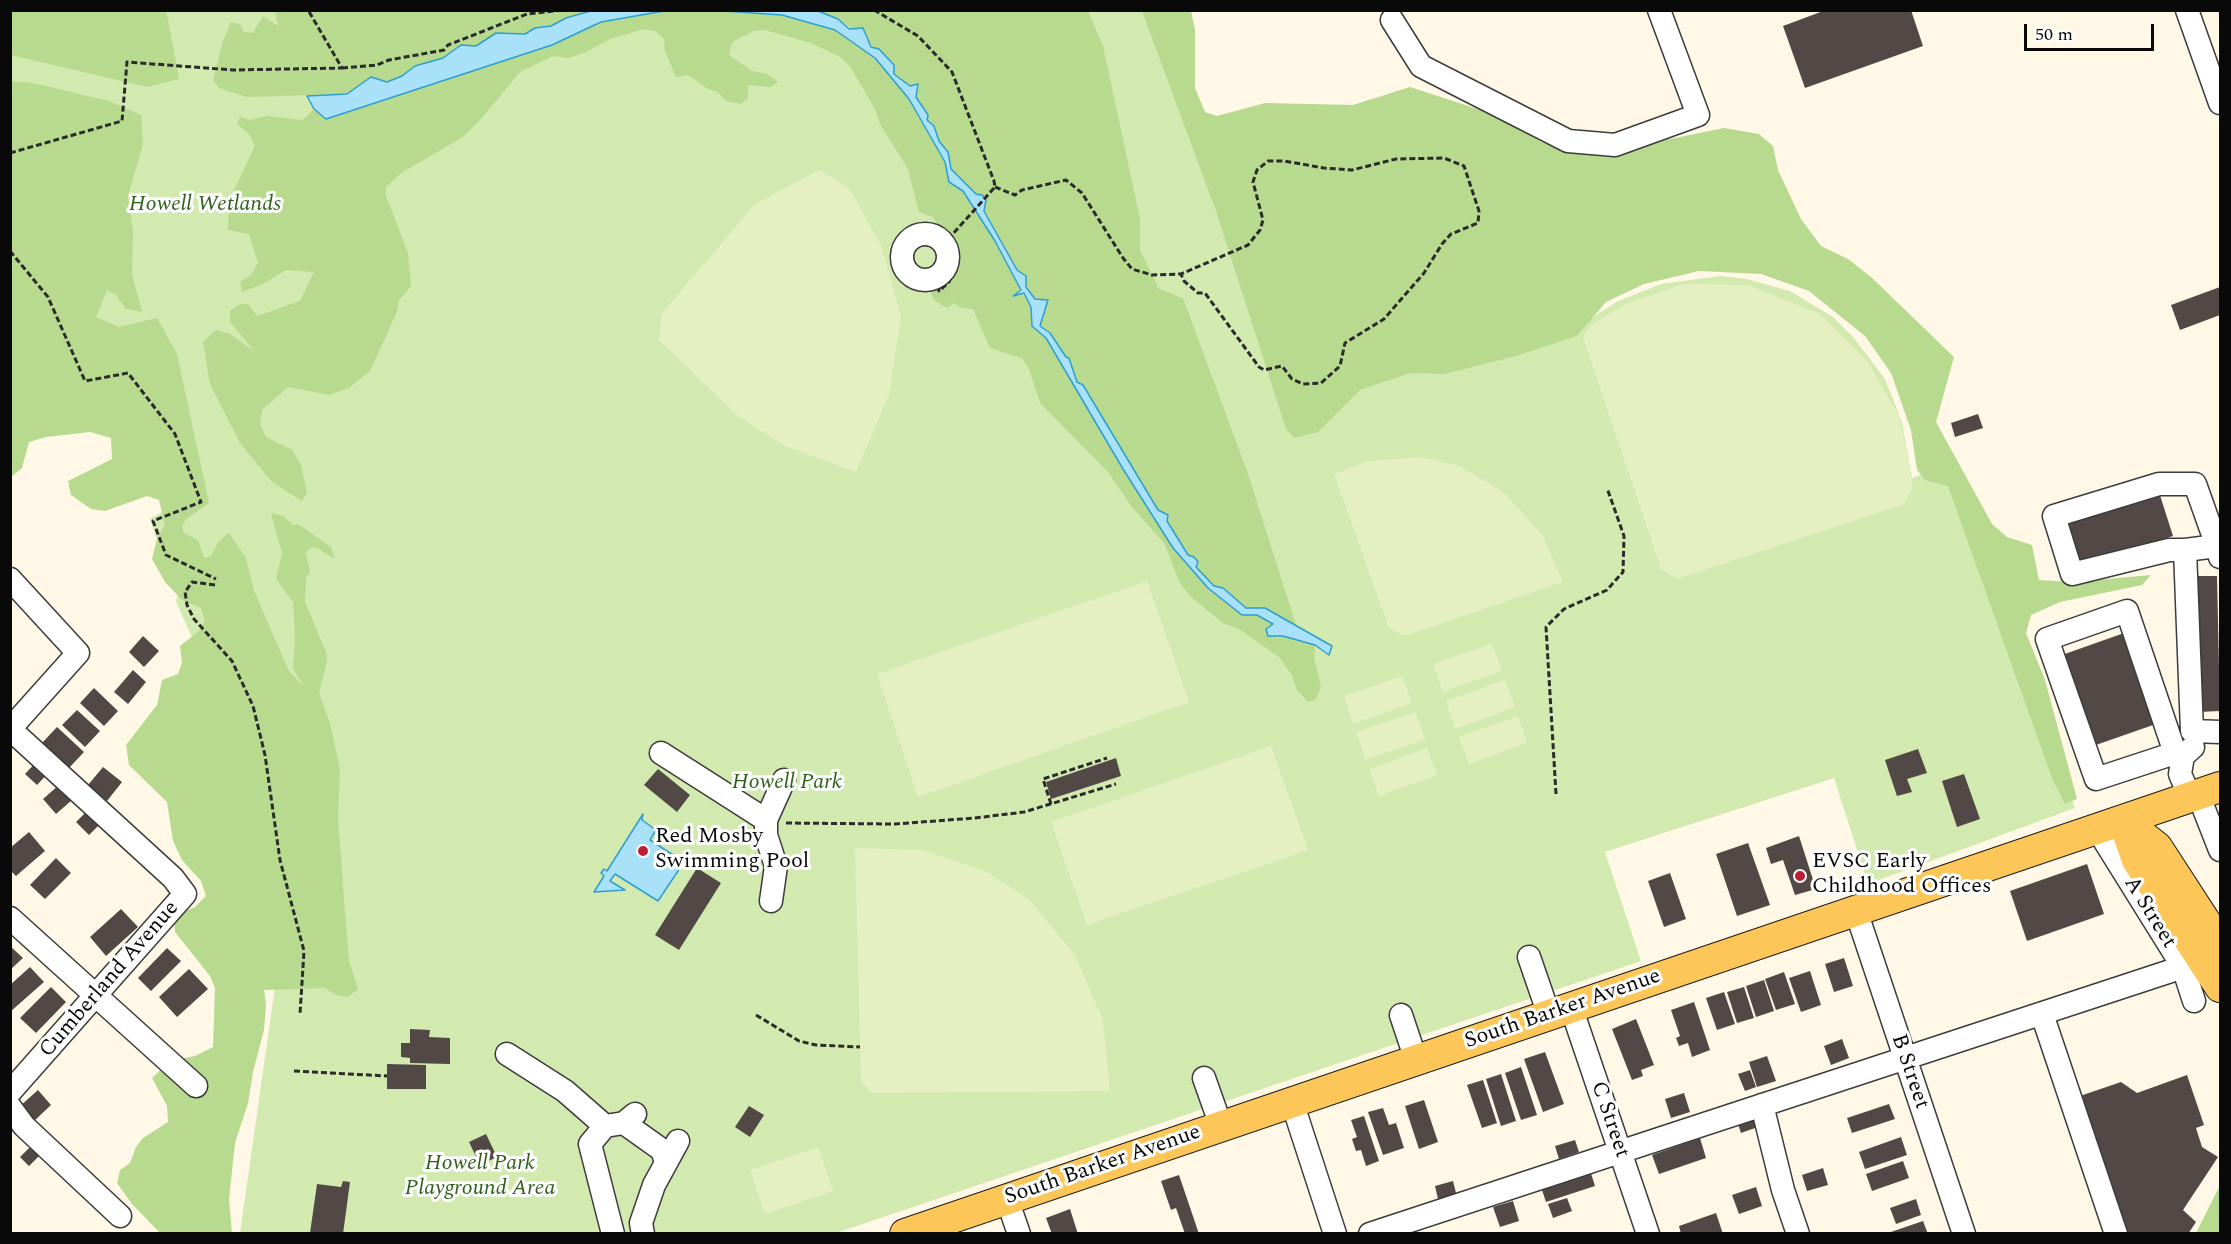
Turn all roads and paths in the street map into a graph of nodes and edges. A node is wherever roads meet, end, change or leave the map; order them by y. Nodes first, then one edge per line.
1 (308, 10) edge
2 (564, 10) edge
3 (874, 10) edge
4 (1659, 10) edge
5 (2187, 10) edge
6 (1392, 20) dead end
7 (342, 68) junction
8 (2220, 104) edge
9 (10, 153) edge
10 (995, 187) junction
11 (10, 251) edge
12 (1181, 274) junction
13 (928, 286) dead end
14 (1607, 488) dead end
15 (2219, 549) edge
16 (2185, 550) junction
17 (10, 579) edge
18 (216, 579) dead end
19 (215, 585) dead end
20 (10, 729) edge
21 (2192, 731) junction
22 (2220, 732) edge
23 (661, 753) dead end
24 (2179, 755) junction
25 (1107, 758) dead end
26 (784, 780) dead end
27 (1116, 784) dead end
28 (1556, 794) dead end
29 (2207, 802) edge
30 (1051, 804) junction
31 (766, 820) junction
32 (2110, 824) junction
33 (2219, 844) edge
34 (771, 901) dead end
35 (1856, 911) junction
36 (10, 918) edge
37 (2220, 944) edge
38 (1529, 957) dead end
39 (2183, 967) junction
40 (2220, 987) edge
41 (97, 996) junction
42 (2194, 1001) dead end
43 (1560, 1011) junction
44 (300, 1014) dead end
45 (2042, 1014) junction
46 (756, 1015) dead end
47 (1401, 1015) dead end
48 (861, 1047) dead end
49 (507, 1054) dead end
50 (1416, 1060) junction
51 (1905, 1060) junction
52 (294, 1071) dead end
53 (387, 1076) dead end
54 (1204, 1077) dead end
55 (196, 1086) dead end
56 (10, 1092) edge
57 (1292, 1102) junction
58 (1762, 1105) junction
59 (10, 1107) edge
60 (621, 1121) junction
61 (1221, 1126) junction
62 (678, 1141) dead end
63 (1619, 1150) junction
64 (666, 1162) junction
65 (1007, 1199) junction
66 (120, 1216) dead end
67 (613, 1233) edge
68 (643, 1233) edge
69 (905, 1233) edge
70 (1019, 1233) edge
71 (1335, 1233) edge
72 (1370, 1233) edge
73 (1648, 1233) edge
74 (1798, 1233) edge
75 (1964, 1233) edge
76 (2116, 1233) edge

1 - 7 path
2 - 7 path
3 - 10 path
4 - 6 street
5 - 8 street
7 - 9 path
10 - 12 path
10 - 13 path
11 - 18 path
12 - 12 path
14 - 28 path
15 - 16 street
15 - 16 street
16 - 21 street
17 - 20 street
19 - 44 path
20 - 41 street, Cumberland Avenue
21 - 22 street
21 - 24 street
23 - 31 street
24 - 24 street
24 - 29 street
25 - 30 path
26 - 31 street
27 - 30 path
29 - 32 main road, South Barker Avenue
29 - 33 street
30 - 31 path
31 - 34 street
32 - 35 main road, South Barker Avenue
32 - 37 main road
32 - 39 street, A Street
32 - 40 main road
35 - 43 main road, South Barker Avenue
35 - 51 street, B Street
36 - 41 street
38 - 43 street, C Street
39 - 42 street, A Street
39 - 45 street
41 - 55 street
41 - 56 street, Cumberland Avenue
43 - 50 main road, South Barker Avenue
43 - 63 street, C Street
45 - 51 street
45 - 76 street
46 - 48 path
47 - 50 street
49 - 60 street
50 - 57 main road, South Barker Avenue
51 - 58 street
51 - 75 street, B Street
52 - 53 path
54 - 61 street
57 - 61 main road, South Barker Avenue
57 - 71 street
58 - 63 street
58 - 74 street
59 - 66 street
60 - 64 street
60 - 67 street
61 - 65 main road, South Barker Avenue
62 - 64 street
63 - 72 street
63 - 73 street, C Street
64 - 68 street
65 - 69 main road, South Barker Avenue
65 - 70 street

